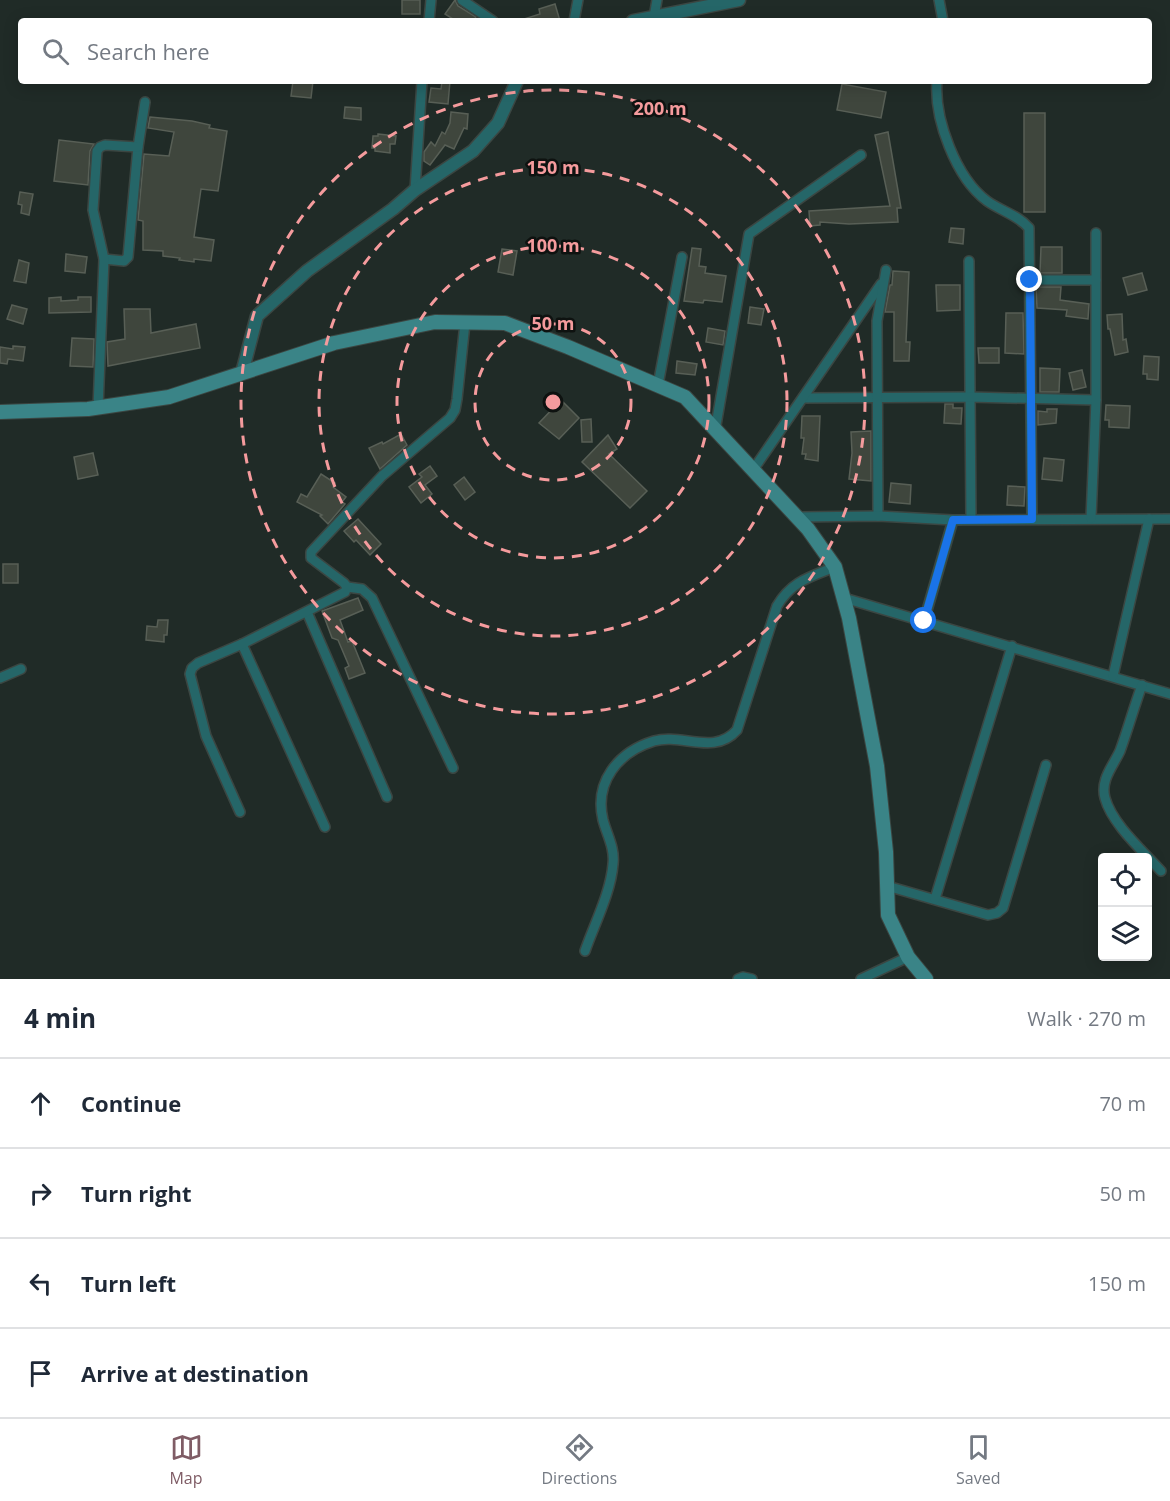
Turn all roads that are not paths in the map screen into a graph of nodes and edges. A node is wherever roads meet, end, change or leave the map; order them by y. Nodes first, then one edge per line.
1 (431, 0) edge
2 (578, 0) edge
3 (657, 0) edge
4 (739, 0) edge
5 (939, 0) edge
6 (467, 1) edge
7 (654, 17) junction
8 (429, 18) edge
9 (489, 18) edge
10 (575, 18) edge
11 (649, 18) edge
12 (942, 18) edge
13 (422, 84) edge
14 (517, 84) edge
15 (937, 84) edge
16 (145, 102) dead end
17 (138, 147) junction
18 (861, 155) dead end
19 (415, 190) junction
20 (1096, 233) dead end
21 (682, 257) dead end
22 (104, 259) junction
23 (969, 261) dead end
24 (1030, 280) junction
25 (1096, 280) junction
26 (465, 323) junction
27 (242, 373) junction
28 (658, 385) junction
29 (969, 397) junction
30 (803, 398) junction
31 (1032, 398) junction
32 (876, 399) junction
33 (1096, 400) junction
34 (98, 408) junction
35 (0, 412) edge
36 (715, 431) junction
37 (753, 470) junction
38 (878, 516) junction
39 (797, 517) junction
40 (1091, 518) junction
41 (971, 519) junction
42 (1032, 519) junction
43 (1149, 519) junction
44 (1170, 519) edge
45 (953, 520) junction
46 (835, 567) junction
47 (347, 587) junction
48 (844, 598) junction
49 (307, 612) junction
50 (924, 621) junction
51 (242, 644) junction
52 (1012, 646) junction
53 (21, 669) dead end
54 (1113, 676) junction
55 (0, 678) edge
56 (1142, 685) junction
57 (1170, 694) edge
58 (1046, 765) dead end
59 (453, 768) dead end
60 (387, 797) dead end
61 (240, 812) dead end
62 (325, 827) dead end
63 (1161, 871) dead end
64 (887, 886) junction
65 (935, 899) junction
66 (585, 951) dead end
67 (908, 957) junction
68 (738, 979) edge
69 (752, 979) edge
70 (861, 979) edge
71 (926, 979) edge

1 - 8 street
2 - 10 street
3 - 7 street
4 - 7 street
5 - 12 street
6 - 9 street
7 - 11 street
13 - 19 street
14 - 19 street
15 - 24 street
16 - 17 street
17 - 22 street
17 - 22 street
18 - 36 street
19 - 27 street
20 - 25 street
21 - 28 street
22 - 34 street
23 - 29 street
24 - 25 street
24 - 31 street
25 - 33 street
26 - 27 main road
26 - 28 main road
26 - 47 street
27 - 34 main road
28 - 36 main road
29 - 31 street
29 - 32 street
29 - 41 street
30 - 32 street
30 - 32 street
30 - 37 street
31 - 33 street
31 - 42 street
32 - 38 street
33 - 40 street
34 - 35 main road
36 - 37 main road
37 - 39 main road
38 - 39 street
38 - 45 street
39 - 46 main road
40 - 42 street
40 - 43 street
41 - 42 street
41 - 45 street
43 - 44 street
43 - 54 street
45 - 50 street
46 - 48 main road
46 - 66 street
47 - 49 street
47 - 59 street
48 - 50 street
48 - 64 main road
49 - 51 street
49 - 60 street
50 - 52 street
51 - 61 street
51 - 62 street
52 - 54 street
52 - 65 street
53 - 55 street
54 - 56 street
56 - 57 street
56 - 63 street
58 - 65 street
64 - 65 street
64 - 67 main road
67 - 70 street
67 - 71 main road
68 - 69 street

